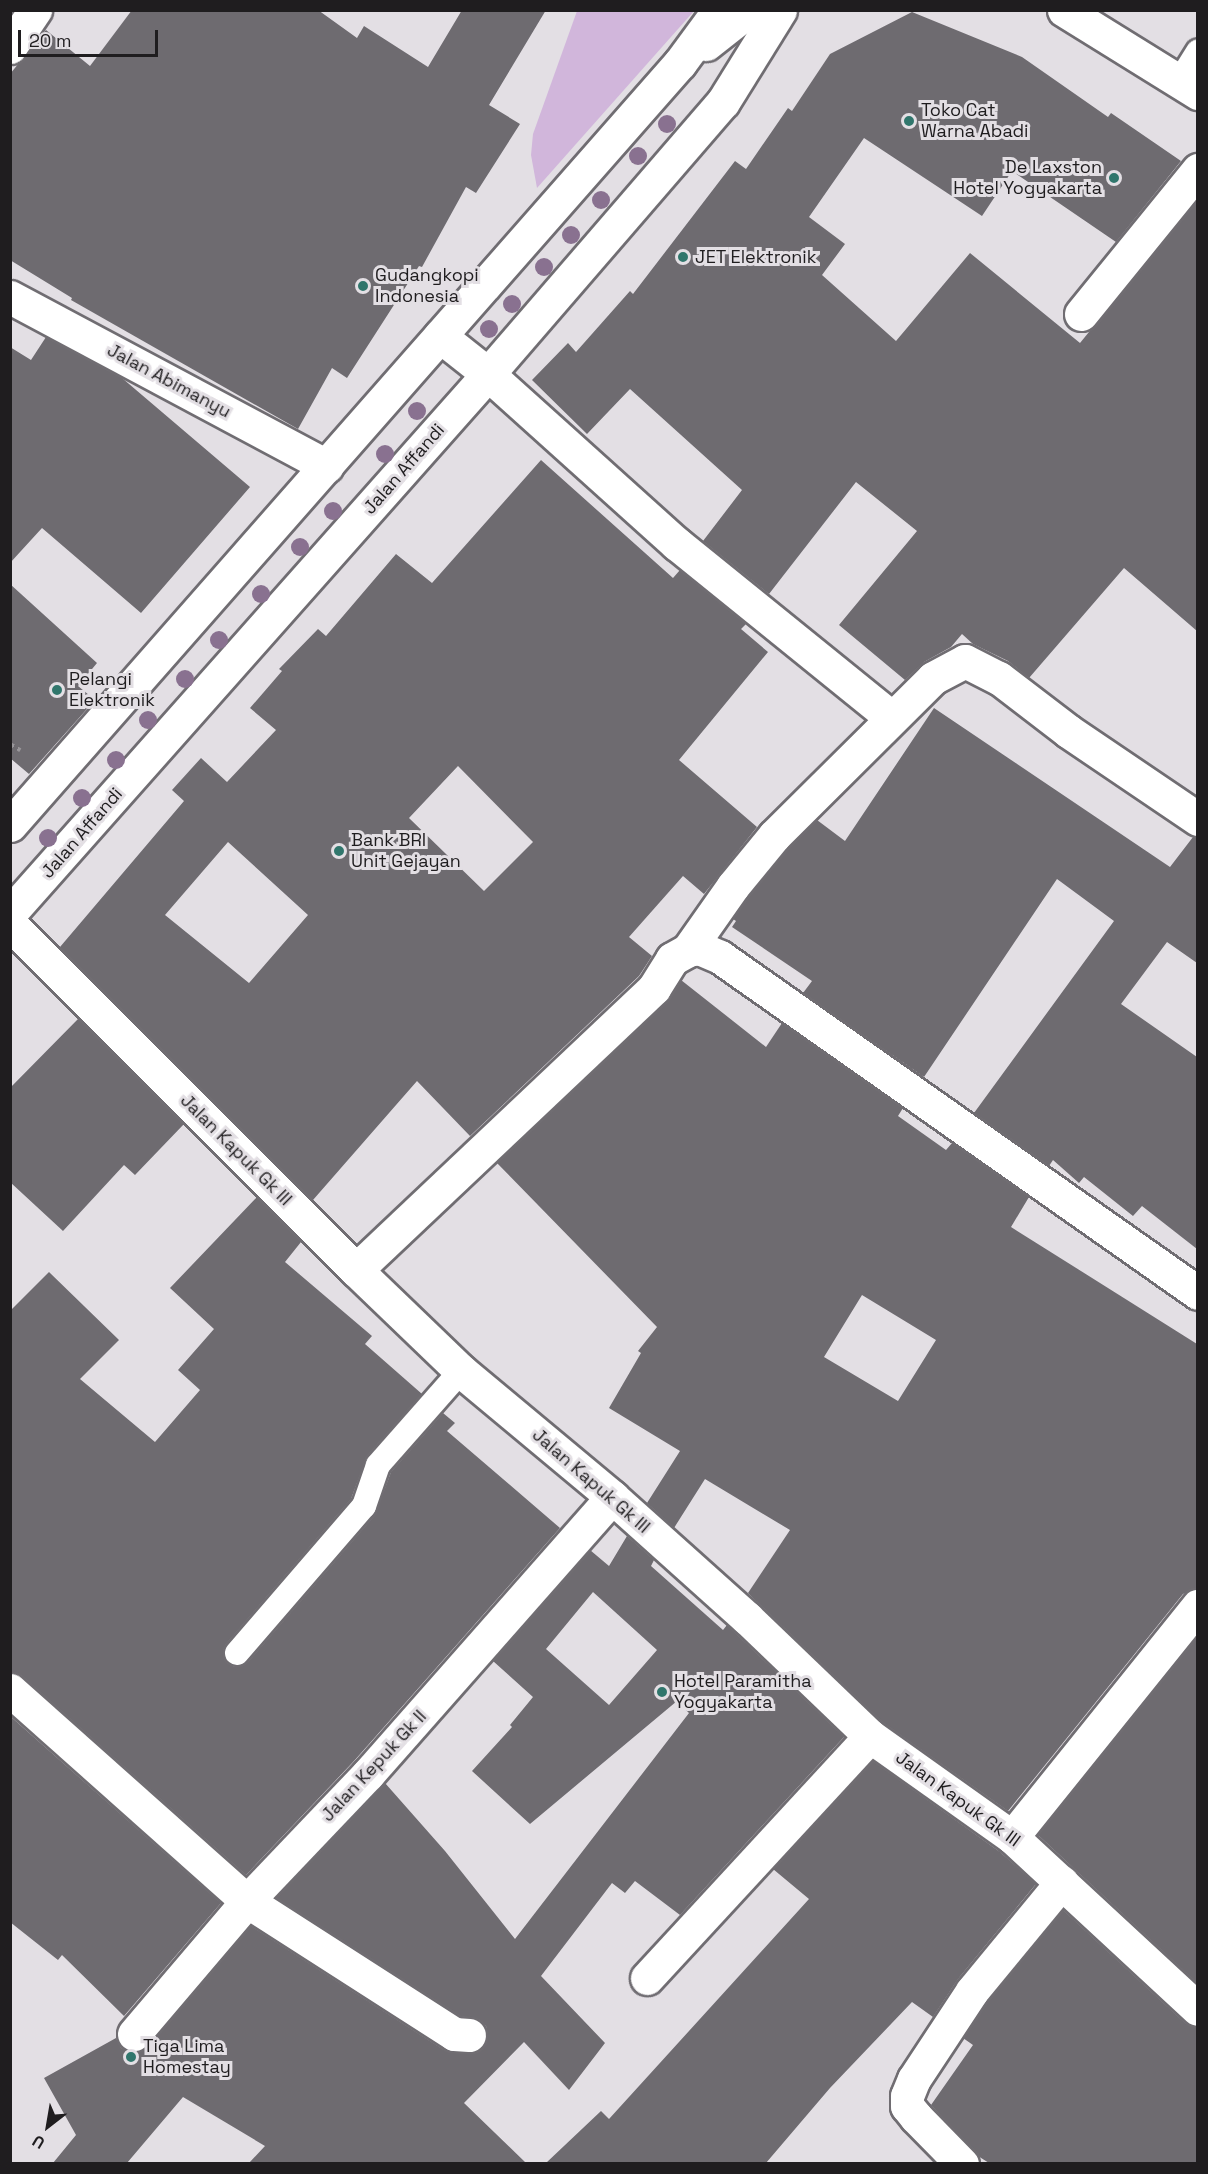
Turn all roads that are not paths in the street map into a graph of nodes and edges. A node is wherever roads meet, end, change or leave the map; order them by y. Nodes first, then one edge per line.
1 (35, 10) edge
2 (719, 10) edge
3 (749, 10) edge
4 (780, 10) edge
5 (1064, 10) edge
6 (10, 47) edge
7 (1197, 52) edge
8 (680, 63) junction
9 (1188, 88) edge
10 (1197, 170) edge
11 (10, 297) edge
12 (1081, 314) dead end
13 (440, 336) junction
14 (488, 374) junction
15 (327, 466) junction
16 (891, 717) junction
17 (1197, 819) edge
18 (10, 825) edge
19 (10, 914) edge
20 (10, 924) edge
21 (688, 950) junction
22 (356, 1270) junction
23 (1197, 1293) edge
24 (461, 1371) junction
25 (612, 1497) junction
26 (1197, 1606) edge
27 (237, 1653) dead end
28 (10, 1690) edge
29 (870, 1736) junction
30 (1012, 1837) junction
31 (1062, 1882) junction
32 (247, 1901) junction
33 (647, 1978) dead end
34 (1197, 2009) edge
35 (134, 2034) dead end
36 (469, 2035) dead end
37 (962, 2163) edge

1 - 6 street
2 - 8 street
3 - 8 street
4 - 14 street, Jalan Affandi
5 - 9 street
7 - 9 lane
8 - 13 street
10 - 12 street
11 - 15 street, Jalan Abimanyu
13 - 14 street
13 - 15 street
14 - 16 street
14 - 19 street, Jalan Affandi
15 - 18 street
16 - 17 street
16 - 21 street
20 - 22 street, Jalan Kapuk Gk III
21 - 22 street
21 - 23 street
22 - 24 street, Jalan Kapuk Gk III
24 - 25 street, Jalan Kapuk Gk III
24 - 27 lane
25 - 29 street, Jalan Kapuk Gk III
25 - 32 street, Jalan Kepuk Gk II
26 - 30 street
28 - 32 street
29 - 30 street, Jalan Kapuk Gk III
29 - 33 street
30 - 31 street, Jalan Kapuk Gk III
31 - 34 street, Jalan Kapuk Gk III
31 - 37 street
32 - 35 street, Jalan Kepuk Gk II
32 - 36 street

